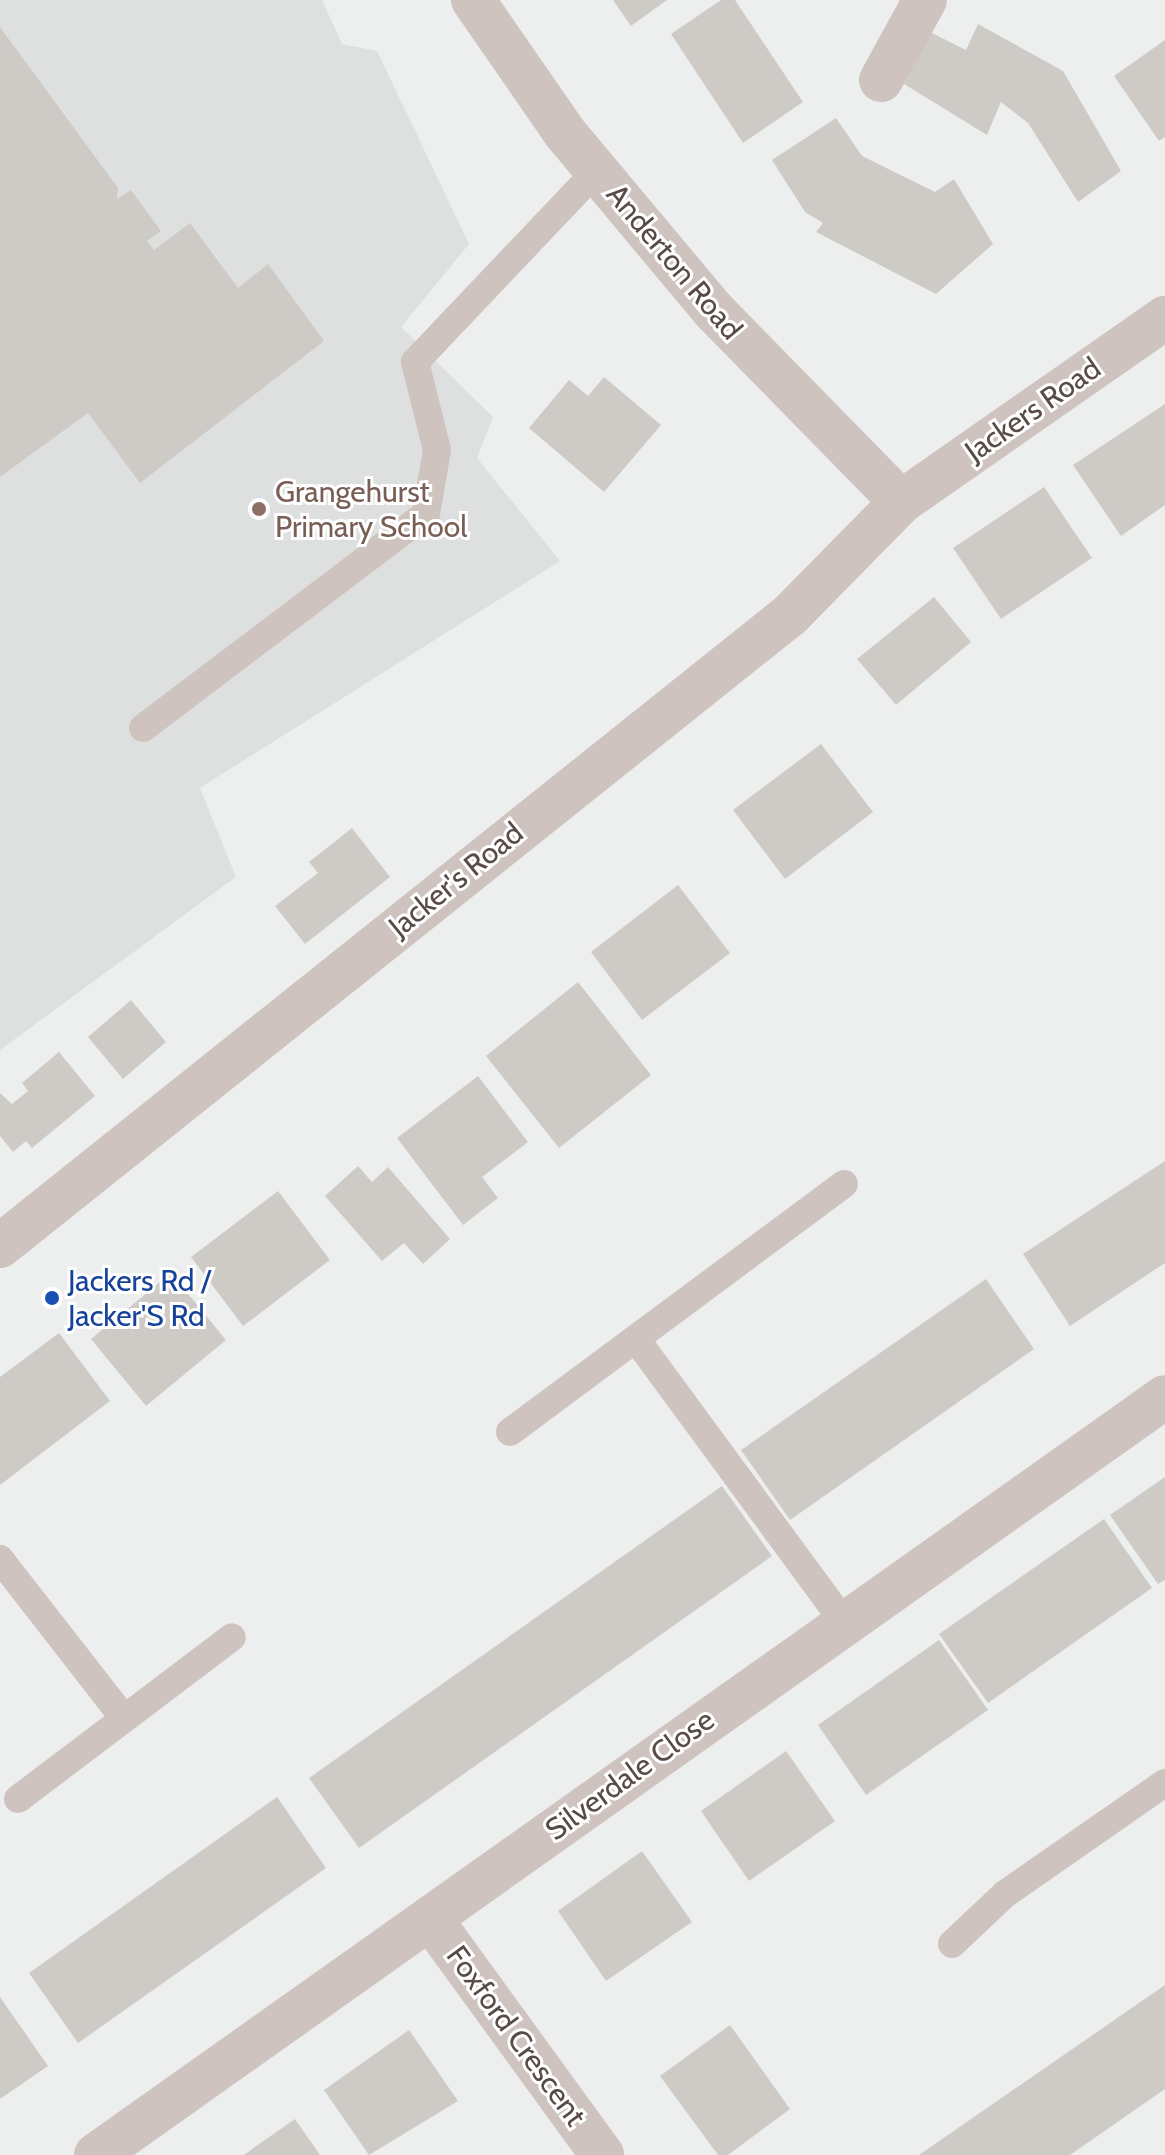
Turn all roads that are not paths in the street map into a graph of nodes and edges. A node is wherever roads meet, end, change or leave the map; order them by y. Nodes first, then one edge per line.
1 (473, 0) edge
2 (925, 0) edge
3 (881, 80) dead end
4 (597, 170) junction
5 (1165, 318) edge
6 (901, 502) junction
7 (143, 728) dead end
8 (844, 1184) dead end
9 (0, 1246) edge
10 (636, 1339) junction
11 (1165, 1397) edge
12 (510, 1432) dead end
13 (0, 1559) edge
14 (844, 1622) junction
15 (232, 1637) dead end
16 (124, 1718) junction
17 (1165, 1783) edge
18 (18, 1799) dead end
19 (430, 1918) junction
20 (952, 1944) dead end
21 (96, 2155) edge
22 (602, 2155) edge

1 - 4 street, Anderton Road
2 - 3 street
4 - 6 street, Anderton Road
4 - 7 lane
5 - 6 street, Jackers Road
6 - 9 street, Jacker's Road
8 - 10 lane
10 - 12 lane
10 - 14 lane
11 - 14 street, Silverdale Close
13 - 16 lane
14 - 19 street, Silverdale Close
15 - 16 lane
16 - 18 lane
17 - 20 lane
19 - 21 street, Silverdale Close
19 - 22 street, Foxford Crescent

